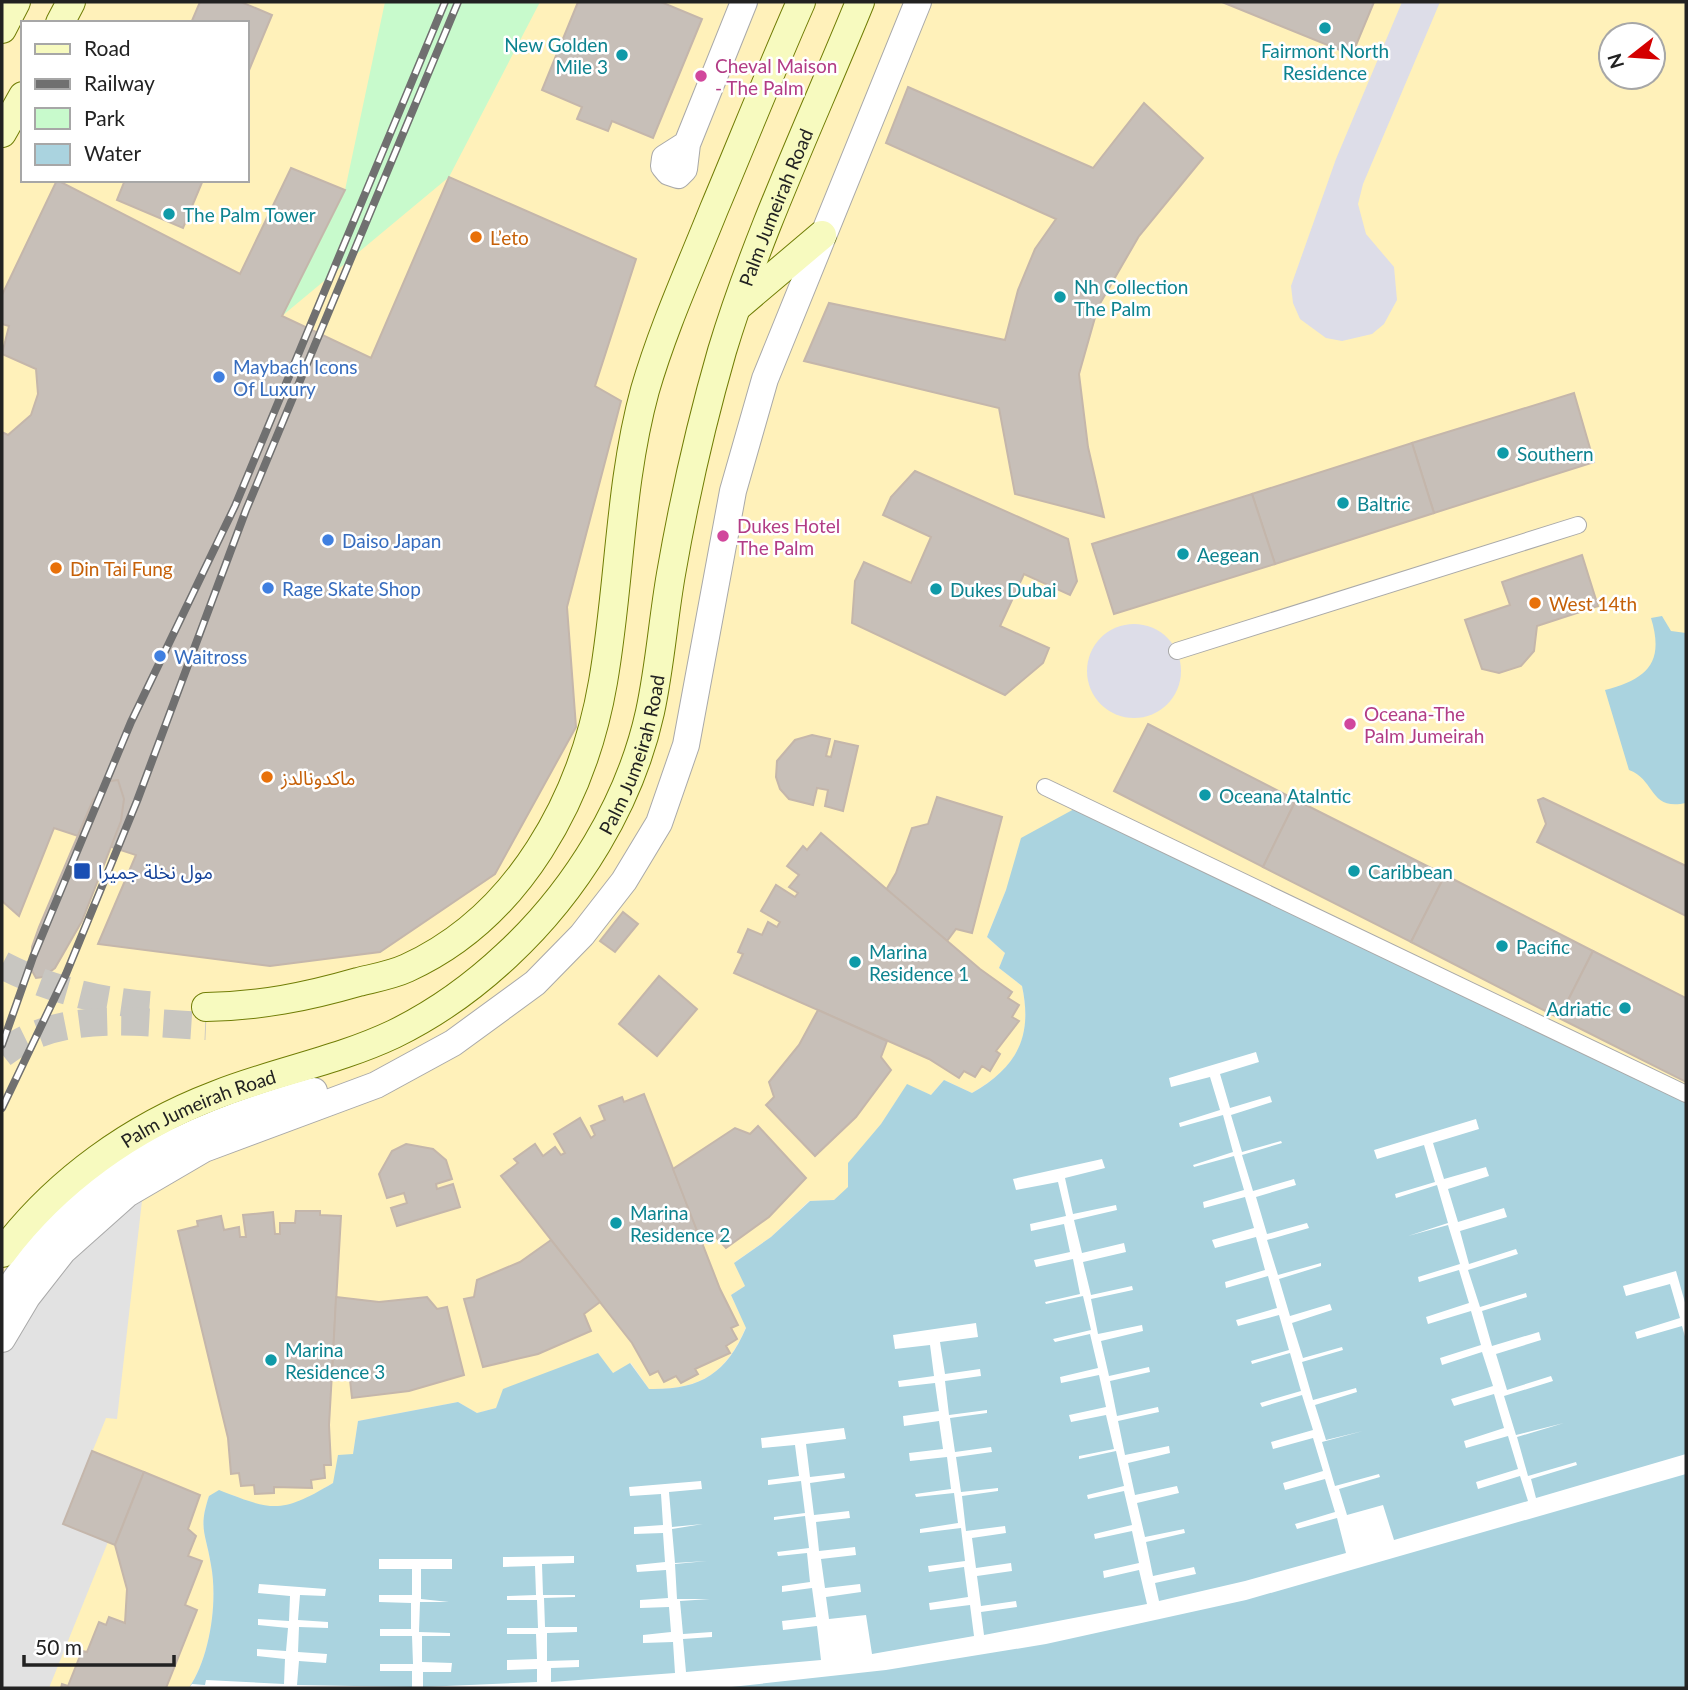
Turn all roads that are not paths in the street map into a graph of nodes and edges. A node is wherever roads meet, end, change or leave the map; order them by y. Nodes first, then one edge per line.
1 (16, 2) edge
2 (744, 2) edge
3 (860, 2) edge
4 (918, 2) edge
5 (795, 4) edge
6 (2, 30) edge
7 (21, 100) edge
8 (2, 133) edge
9 (687, 144) dead end
10 (822, 234) junction
11 (736, 307) junction
12 (1578, 525) dead end
13 (1177, 651) dead end
14 (1045, 787) dead end
15 (206, 1016) tunnel mouth
16 (423, 1060) junction
17 (1686, 1094) edge
18 (2, 1253) edge
19 (2, 1300) edge
20 (2, 1339) edge

1 - 6 main road
2 - 9 street
3 - 11 main road, Palm Jumeirah Road
4 - 10 street
5 - 15 main road, Palm Jumeirah Road
7 - 8 main road
10 - 11 main road
10 - 16 street
11 - 18 main road, Palm Jumeirah Road
12 - 13 street
14 - 17 street
16 - 19 street
16 - 20 street

